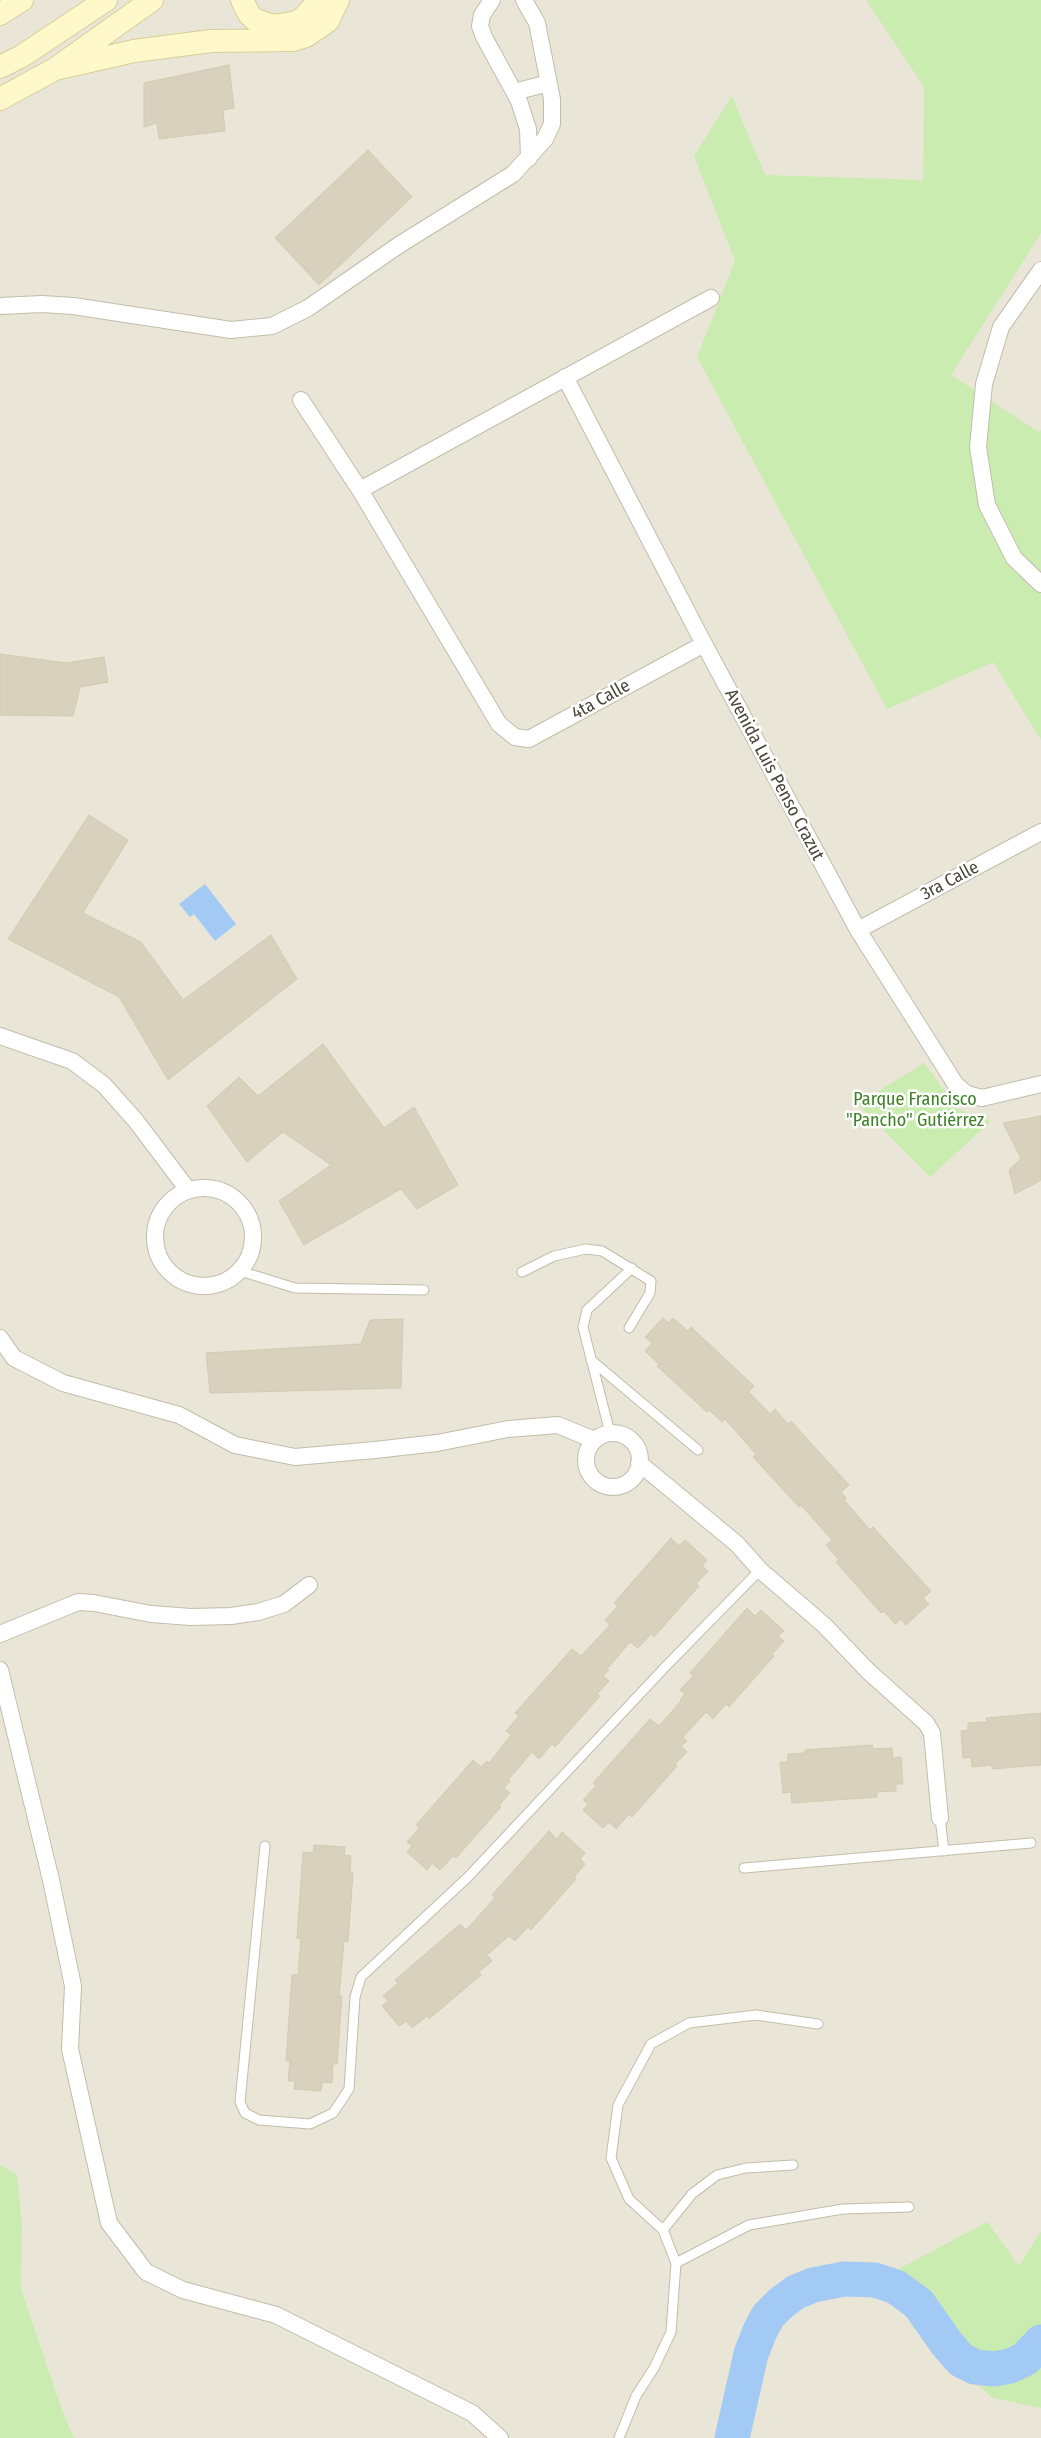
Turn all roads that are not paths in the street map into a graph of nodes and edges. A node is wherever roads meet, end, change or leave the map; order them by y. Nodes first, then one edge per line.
1 (22, 0) edge
2 (106, 0) edge
3 (152, 0) edge
4 (242, 0) edge
5 (320, 0) edge
6 (338, 0) edge
7 (492, 0) edge
8 (524, 0) edge
9 (0, 14) edge
10 (0, 67) edge
11 (55, 69) junction
12 (549, 83) junction
13 (514, 92) junction
14 (0, 99) edge
15 (529, 158) junction
16 (1041, 270) edge
17 (712, 298) dead end
18 (0, 306) edge
19 (565, 377) junction
20 (301, 400) dead end
21 (360, 490) junction
22 (1041, 584) edge
23 (704, 644) junction
24 (1041, 832) edge
25 (858, 930) junction
26 (0, 1036) edge
27 (1041, 1084) edge
28 (188, 1190) junction
29 (632, 1268) junction
30 (240, 1271) junction
31 (522, 1272) dead end
32 (424, 1290) dead end
33 (628, 1328) dead end
34 (0, 1338) edge
35 (591, 1360) junction
36 (610, 1433) junction
37 (594, 1440) junction
38 (698, 1450) dead end
39 (639, 1464) junction
40 (760, 1570) junction
41 (309, 1585) dead end
42 (0, 1634) edge
43 (0, 1670) edge
44 (940, 1818) joint
45 (1031, 1843) dead end
46 (265, 1846) dead end
47 (944, 1851) junction
48 (744, 1868) dead end
49 (818, 2024) dead end
50 (793, 2165) dead end
51 (909, 2207) dead end
52 (663, 2230) junction
53 (676, 2262) junction
54 (500, 2438) edge
55 (619, 2438) edge

1 - 9 main road
2 - 10 main road
3 - 11 main road
4 - 5 main road
6 - 11 main road
7 - 13 street
8 - 12 street
11 - 14 main road
12 - 13 street
12 - 15 street
13 - 15 street
15 - 18 street
16 - 22 street
17 - 19 street
19 - 21 street
19 - 23 street, Avenida Luis Penso Crazut
20 - 21 street
21 - 23 street, 4ta Calle
23 - 25 street, Avenida Luis Penso Crazut
24 - 25 street, 3ra Calle
25 - 27 street, Avenida Luis Penso Crazut
26 - 28 street
28 - 30 street
28 - 30 street
29 - 31 lane
29 - 33 lane
29 - 35 lane
30 - 32 lane
34 - 37 street
35 - 36 lane
35 - 38 lane
36 - 37 street
36 - 39 street
37 - 39 street
39 - 40 street
40 - 44 street
40 - 46 lane
41 - 42 street
43 - 54 street
44 - 47 lane
45 - 47 lane
47 - 48 lane
49 - 52 lane
50 - 52 lane
51 - 53 lane
52 - 53 lane
53 - 55 lane

